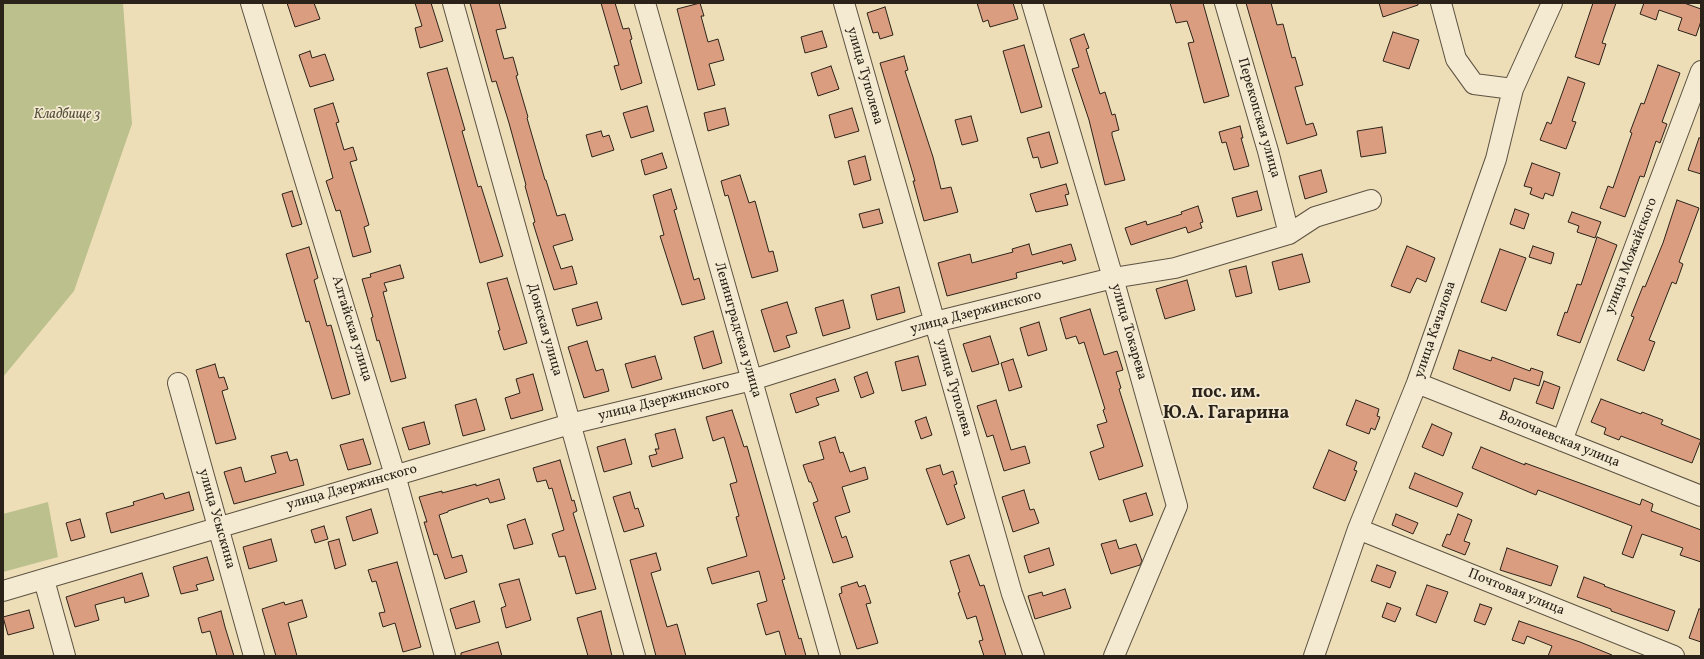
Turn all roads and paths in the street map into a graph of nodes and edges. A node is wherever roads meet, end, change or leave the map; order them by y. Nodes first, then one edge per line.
1 (251, 3) edge
2 (453, 3) edge
3 (645, 3) edge
4 (844, 3) edge
5 (1032, 3) edge
6 (1225, 3) edge
7 (1441, 3) edge
8 (1552, 3) edge
9 (1701, 71) edge
10 (1513, 89) junction
11 (1370, 200) dead end
12 (1289, 234) junction
13 (1113, 278) junction
14 (935, 322) junction
15 (752, 380) junction
16 (178, 383) dead end
17 (1417, 384) junction
18 (570, 424) junction
19 (1562, 441) junction
20 (395, 475) junction
21 (1700, 493) edge
22 (218, 527) junction
23 (1358, 529) junction
24 (44, 580) junction
25 (3, 591) edge
26 (65, 656) edge
27 (254, 656) edge
28 (445, 656) edge
29 (635, 656) edge
30 (830, 656) edge
31 (1034, 656) edge
32 (1114, 656) edge
33 (1314, 656) edge
34 (1674, 656) edge

1 - 20 street, Алтайская улица
2 - 18 street, Донская улица
3 - 15 street, Ленинградская улица
4 - 14 street, улица Туполева
5 - 13 street, улица Токарева
6 - 12 street, Перекопская улица
7 - 10 street
8 - 10 street, улица Качалова
9 - 19 street, улица Можайского
10 - 17 street, улица Качалова
11 - 12 street, улица Дзержинского
12 - 13 street, улица Дзержинского
13 - 14 street, улица Дзержинского
13 - 32 street, улица Токарева
14 - 15 street, улица Дзержинского
14 - 31 street, улица Туполева
15 - 18 street, улица Дзержинского
15 - 30 street, Ленинградская улица
16 - 22 street, улица Усыскина
17 - 19 street, Волочаевская улица
17 - 23 street, улица Качалова
18 - 20 street, улица Дзержинского
18 - 29 street, Донская улица
19 - 21 street, Волочаевская улица
20 - 22 street, улица Дзержинского
20 - 28 street, Алтайская улица
22 - 24 street, улица Дзержинского
22 - 27 street, улица Усыскина
23 - 33 street, улица Качалова
23 - 34 street, Почтовая улица
24 - 25 street, улица Дзержинского
24 - 26 street

